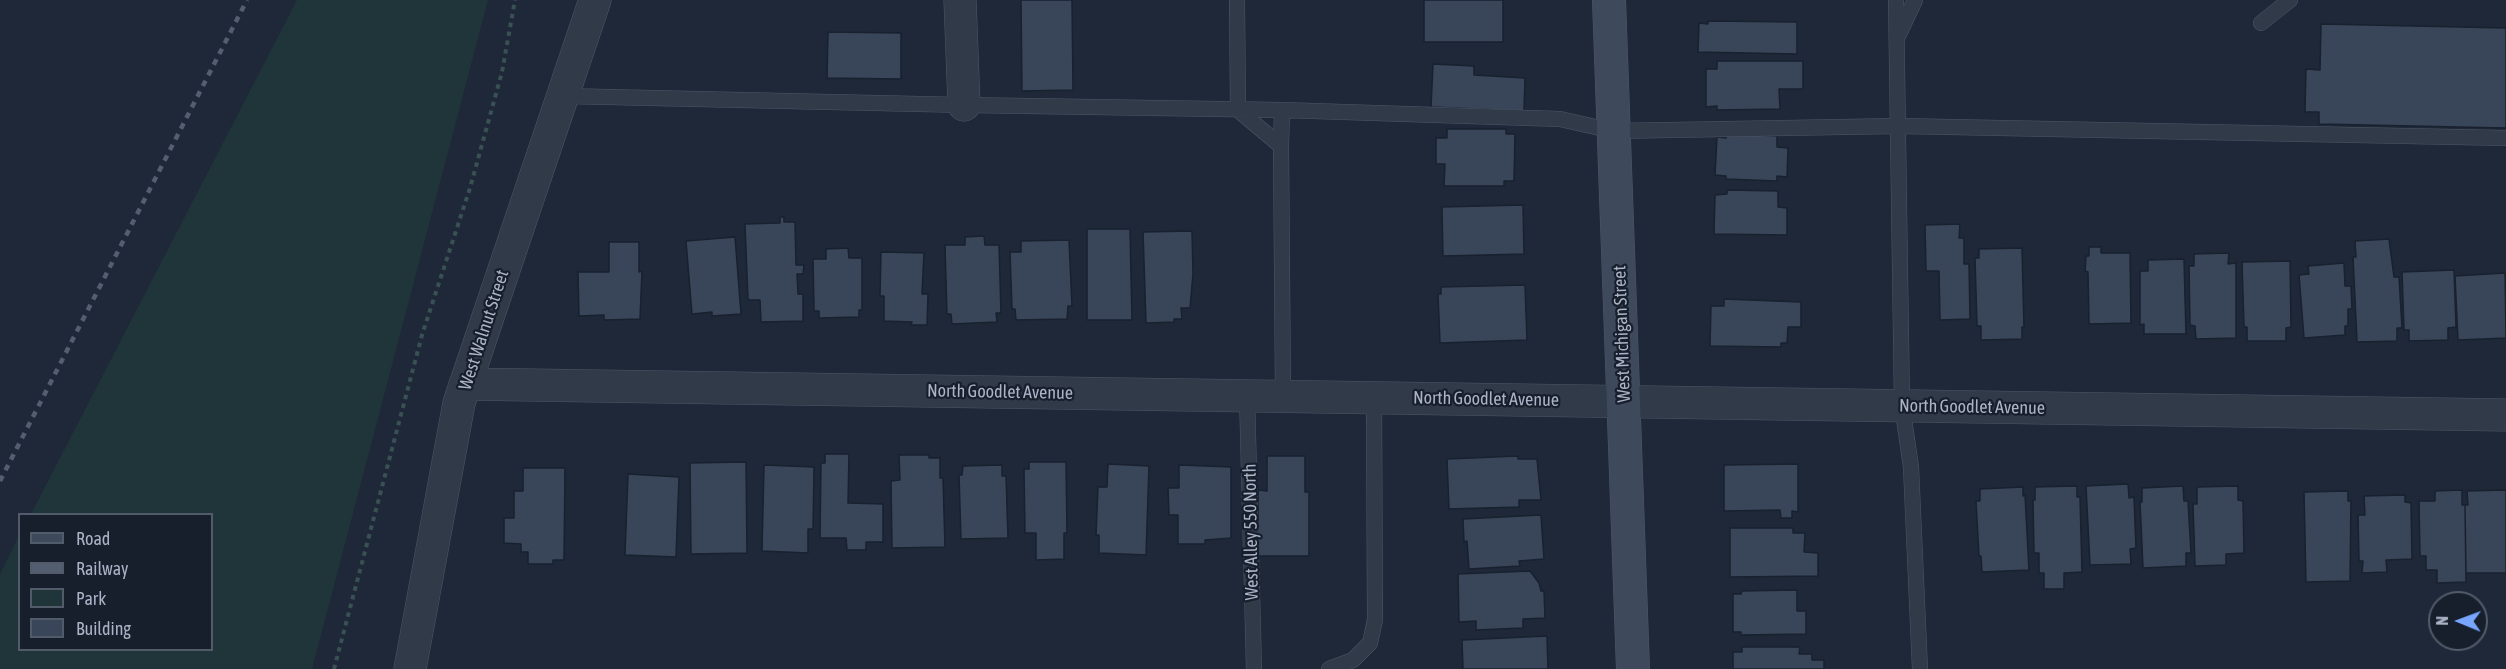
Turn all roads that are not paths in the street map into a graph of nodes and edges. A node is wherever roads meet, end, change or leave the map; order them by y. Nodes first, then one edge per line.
1 (595, 0) edge
2 (960, 0) edge
3 (1237, 0) edge
4 (1609, 0) edge
5 (1896, 0) edge
6 (1915, 0) edge
7 (2290, 0) edge
8 (2261, 23) dead end
9 (1897, 36) junction
10 (563, 96) junction
11 (964, 105) junction
12 (1238, 110) junction
13 (1282, 110) junction
14 (1899, 126) junction
15 (1613, 131) junction
16 (2506, 138) edge
17 (1281, 146) junction
18 (465, 384) junction
19 (1247, 395) junction
20 (1283, 396) junction
21 (1374, 397) junction
22 (1624, 401) junction
23 (1902, 405) junction
24 (2506, 415) edge
25 (410, 669) edge
26 (1254, 669) edge
27 (1329, 669) edge
28 (1633, 669) edge
29 (1920, 669) edge

1 - 10 street, West Walnut Street
2 - 11 street
3 - 12 lane
4 - 15 main road, West Michigan Street
5 - 9 lane
6 - 9 lane
7 - 8 lane
9 - 14 lane
10 - 11 lane
10 - 18 street, West Walnut Street
11 - 12 lane
12 - 13 lane
12 - 17 lane
13 - 15 lane
13 - 17 lane
14 - 15 lane
14 - 16 lane
14 - 23 lane
15 - 22 main road, West Michigan Street
17 - 20 lane
18 - 19 street, North Goodlet Avenue
18 - 25 street, West Walnut Street
19 - 20 street, North Goodlet Avenue
19 - 26 lane, West Alley 550 North
20 - 21 street, North Goodlet Avenue
21 - 22 street, North Goodlet Avenue
21 - 27 lane
22 - 23 street, North Goodlet Avenue
22 - 28 main road, West Michigan Street
23 - 24 street, North Goodlet Avenue
23 - 29 lane

